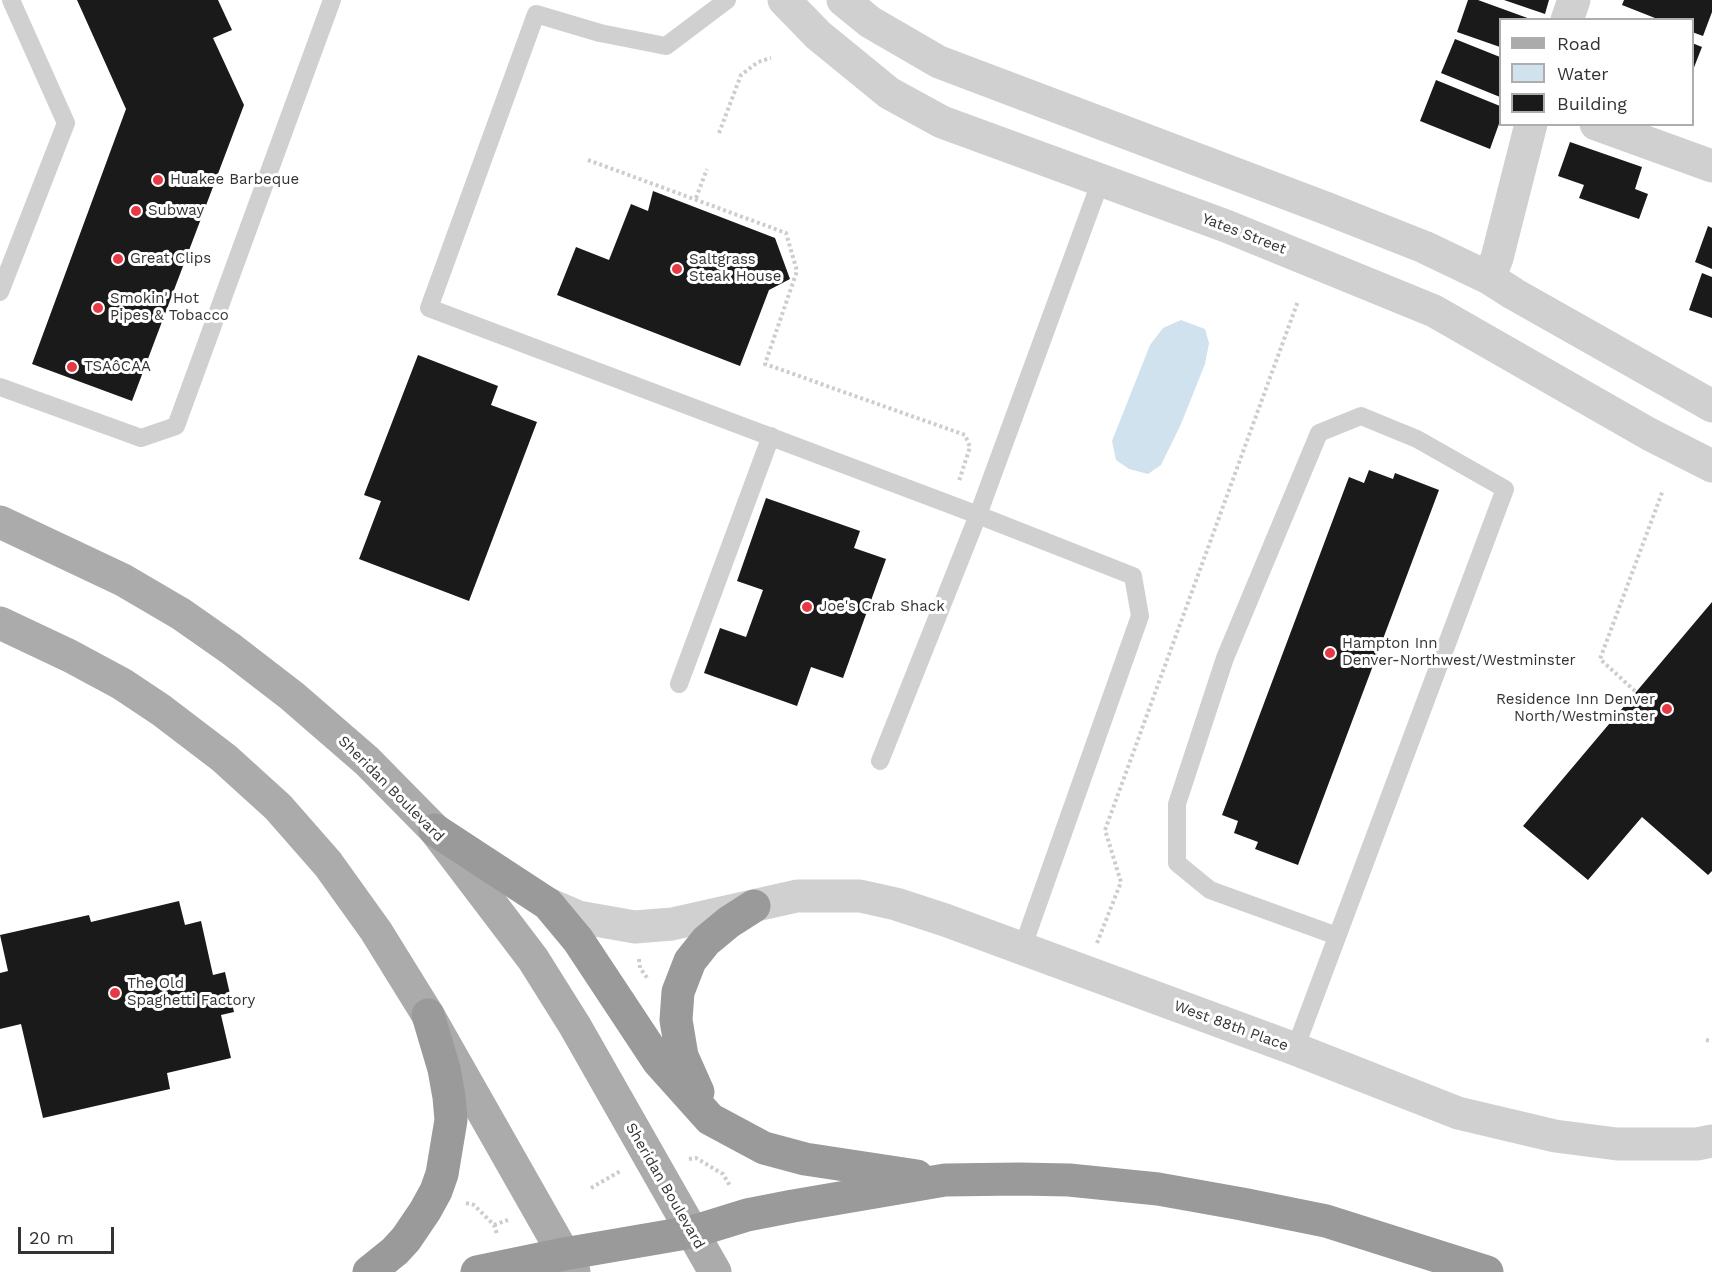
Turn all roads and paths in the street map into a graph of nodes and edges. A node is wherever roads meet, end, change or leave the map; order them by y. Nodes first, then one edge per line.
1 (11, 0) edge
2 (332, 0) edge
3 (727, 0) edge
4 (784, 0) edge
5 (843, 0) edge
6 (1574, 0) edge
7 (1568, 18) edge
8 (771, 58) dead end
9 (1530, 126) edge
10 (1602, 126) edge
11 (719, 133) dead end
12 (588, 160) dead end
13 (1712, 166) edge
14 (707, 169) dead end
15 (1101, 180) junction
16 (696, 198) junction
17 (1489, 278) junction
18 (0, 292) edge
19 (1299, 301) dead end
20 (0, 387) edge
21 (1712, 406) edge
22 (771, 436) junction
23 (1712, 466) edge
24 (958, 483) dead end
25 (1663, 490) dead end
26 (978, 515) junction
27 (0, 522) edge
28 (0, 623) edge
29 (678, 684) dead end
30 (1635, 691) dead end
31 (880, 761) dead end
32 (435, 830) junction
33 (548, 904) junction
34 (754, 906) junction
35 (1337, 936) junction
36 (637, 949) dead end
37 (1022, 949) junction
38 (1093, 975) junction
39 (653, 984) dead end
40 (428, 1015) junction
41 (1706, 1040) dead end
42 (1712, 1041) edge
43 (1295, 1049) junction
44 (710, 1119) junction
45 (1712, 1141) edge
46 (689, 1159) dead end
47 (623, 1170) dead end
48 (945, 1180) junction
49 (730, 1187) dead end
50 (591, 1188) dead end
51 (465, 1202) dead end
52 (692, 1232) junction
53 (499, 1244) dead end
54 (569, 1263) edge
55 (369, 1272) edge
56 (477, 1272) edge
57 (715, 1272) edge
58 (1487, 1272) edge

1 - 18 lane
2 - 20 lane
3 - 22 lane
4 - 15 street, Yates Street
5 - 17 street
6 - 7 street
8 - 11 path
9 - 17 street
10 - 13 street
12 - 16 path
14 - 16 path
15 - 23 street, Yates Street
15 - 26 lane
16 - 24 path
17 - 21 street
19 - 38 path
22 - 26 lane
22 - 29 lane
25 - 30 path
26 - 31 lane
26 - 37 lane
27 - 32 main road, Sheridan Boulevard
28 - 40 main road
32 - 33 highway
32 - 52 main road, Sheridan Boulevard
33 - 34 street, West 88th Place
33 - 44 highway
34 - 37 street, West 88th Place
34 - 44 highway
35 - 35 lane
35 - 43 lane
36 - 39 path
37 - 38 street, West 88th Place
38 - 43 street, West 88th Place
40 - 54 main road
40 - 55 highway
41 - 42 path
43 - 45 street, West 88th Place
44 - 48 highway
46 - 49 path
47 - 50 path
48 - 52 highway
48 - 58 highway
51 - 53 path
52 - 54 highway
52 - 57 main road, Sheridan Boulevard
54 - 56 highway

